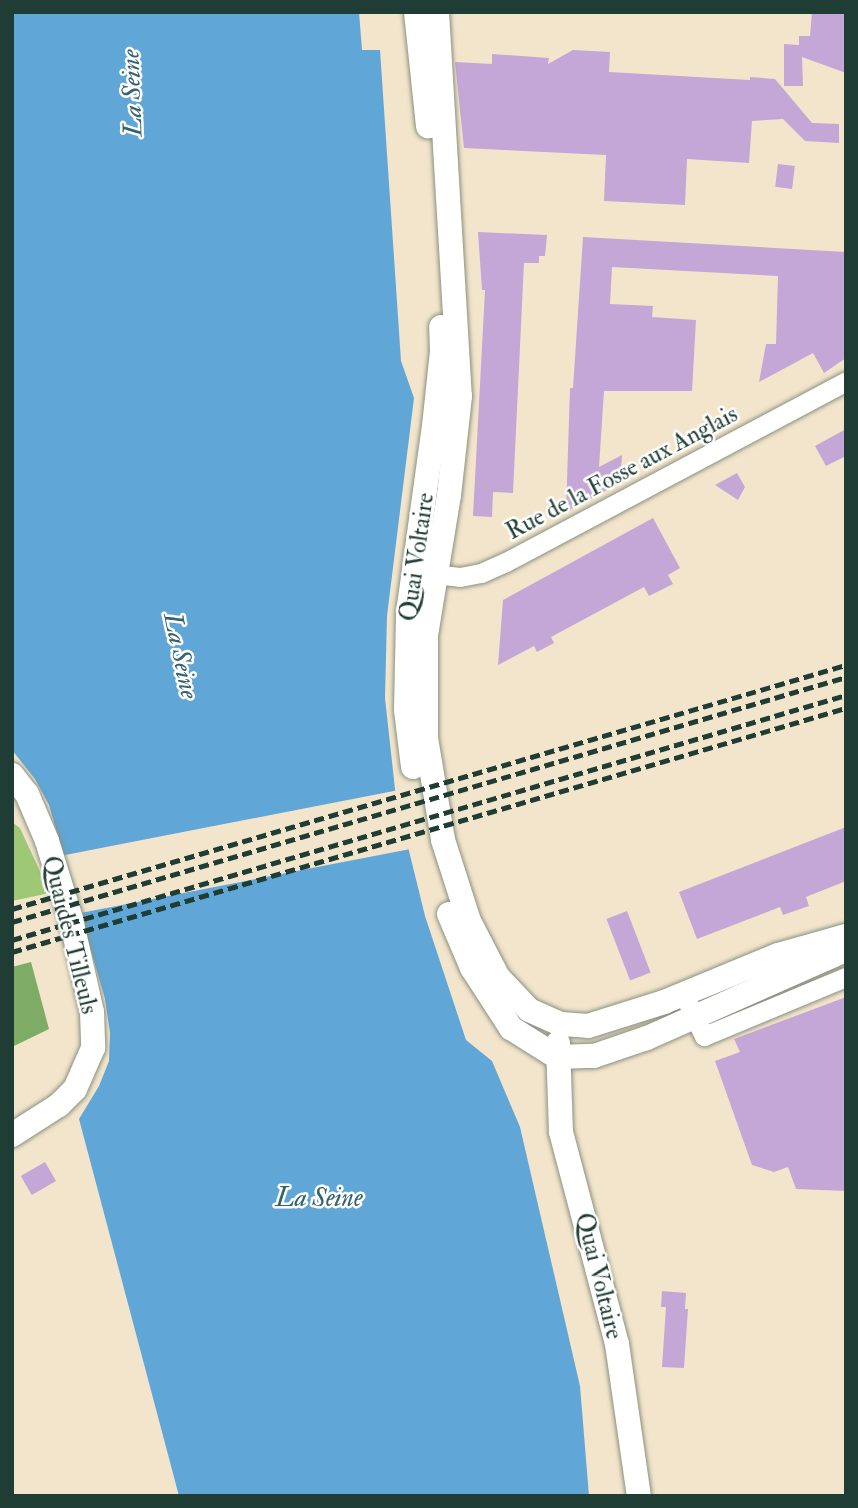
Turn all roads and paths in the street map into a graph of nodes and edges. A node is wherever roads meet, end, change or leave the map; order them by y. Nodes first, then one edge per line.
1 (416, 12) edge
2 (437, 12) edge
3 (846, 381) edge
4 (424, 574) junction
5 (12, 775) edge
6 (846, 936) edge
7 (846, 950) edge
8 (846, 977) edge
9 (683, 993) junction
10 (694, 1018) junction
11 (561, 1024) junction
12 (557, 1057) junction
13 (12, 1135) edge
14 (639, 1496) edge

1 - 4 street, Quai Voltaire
2 - 4 street, Quai Voltaire
3 - 4 street, Rue de la Fosse aux Anglais
4 - 11 street, Quai Voltaire
4 - 12 street, Quai Voltaire
5 - 13 street, Quai des Tilleuls
6 - 9 street
7 - 10 street
8 - 10 street
9 - 10 street
9 - 11 street
10 - 12 street
11 - 12 street, Quai Voltaire
12 - 14 street, Quai Voltaire

